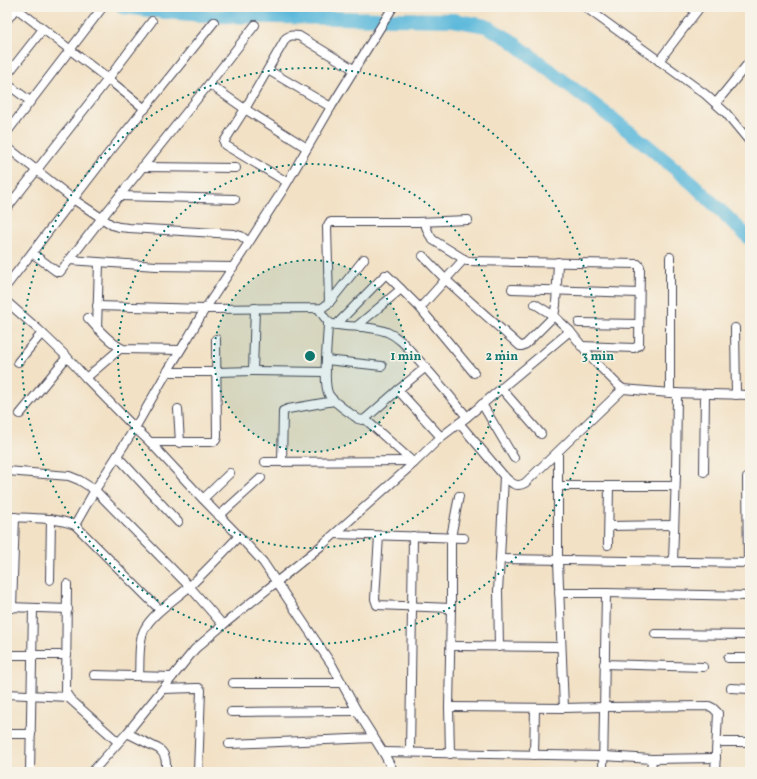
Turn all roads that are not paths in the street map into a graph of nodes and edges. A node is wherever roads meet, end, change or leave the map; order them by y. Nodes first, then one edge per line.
1 (585, 7) edge
2 (16, 8) edge
3 (102, 8) edge
4 (392, 9) edge
5 (695, 9) edge
6 (7, 20) edge
7 (152, 21) dead end
8 (214, 22) dead end
9 (255, 25) dead end
10 (43, 29) junction
11 (70, 50) junction
12 (750, 61) edge
13 (659, 62) junction
14 (268, 70) junction
15 (355, 70) junction
16 (7, 75) edge
17 (108, 79) junction
18 (7, 84) edge
19 (209, 84) junction
20 (30, 101) junction
21 (716, 103) junction
22 (331, 107) junction
23 (145, 109) junction
24 (245, 109) junction
25 (7, 132) edge
26 (750, 142) edge
27 (7, 147) edge
28 (307, 148) junction
29 (142, 167) junction
30 (236, 168) dead end
31 (36, 171) junction
32 (287, 182) junction
33 (120, 196) junction
34 (73, 199) junction
35 (236, 199) dead end
36 (7, 208) edge
37 (101, 219) junction
38 (468, 220) dead end
39 (424, 222) junction
40 (249, 242) junction
41 (32, 253) junction
42 (423, 256) dead end
43 (670, 257) dead end
44 (364, 259) dead end
45 (464, 259) junction
46 (69, 260) junction
47 (558, 262) junction
48 (99, 263) junction
49 (233, 267) junction
50 (445, 280) junction
51 (7, 285) edge
52 (401, 289) junction
53 (512, 289) dead end
54 (556, 290) junction
55 (639, 293) junction
56 (7, 302) edge
57 (329, 303) junction
58 (535, 304) dead end
59 (97, 306) junction
60 (255, 308) junction
61 (420, 308) junction
62 (205, 309) junction
63 (319, 309) junction
64 (554, 316) junction
65 (88, 318) dead end
66 (578, 323) dead end
67 (332, 324) junction
68 (639, 324) junction
69 (357, 326) junction
70 (97, 328) junction
71 (735, 328) dead end
72 (570, 331) junction
73 (42, 333) junction
74 (216, 339) dead end
75 (581, 346) junction
76 (121, 348) junction
77 (180, 350) junction
78 (67, 357) junction
79 (326, 360) junction
80 (18, 362) dead end
81 (382, 366) dead end
82 (426, 367) junction
83 (253, 371) junction
84 (167, 372) junction
85 (217, 372) junction
86 (326, 372) junction
87 (474, 373) dead end
88 (86, 378) junction
89 (501, 388) junction
90 (622, 389) junction
91 (398, 390) junction
92 (673, 393) junction
93 (705, 394) junction
94 (736, 395) junction
95 (750, 395) edge
96 (334, 401) junction
97 (482, 404) junction
98 (178, 409) dead end
99 (20, 414) dead end
100 (467, 417) junction
101 (365, 420) junction
102 (459, 423) junction
103 (135, 428) junction
104 (540, 434) dead end
105 (441, 437) junction
106 (150, 442) junction
107 (180, 443) junction
108 (558, 452) junction
109 (117, 456) junction
110 (514, 458) dead end
111 (265, 462) dead end
112 (282, 462) junction
113 (414, 462) junction
114 (7, 471) edge
115 (704, 472) dead end
116 (230, 473) dead end
117 (504, 476) junction
118 (261, 478) dead end
119 (747, 478) dead end
120 (558, 486) junction
121 (609, 486) junction
122 (675, 486) junction
123 (95, 490) junction
124 (459, 496) dead end
125 (203, 499) junction
126 (219, 516) junction
127 (11, 517) edge
128 (51, 519) junction
129 (178, 522) dead end
130 (75, 525) junction
131 (673, 525) junction
132 (608, 526) junction
133 (335, 534) junction
134 (239, 536) junction
135 (379, 536) junction
136 (413, 536) junction
137 (451, 537) junction
138 (464, 538) dead end
139 (608, 545) dead end
140 (500, 560) junction
141 (558, 560) junction
142 (672, 562) junction
143 (749, 563) edge
144 (50, 580) dead end
145 (277, 582) junction
146 (67, 584) dead end
147 (189, 586) junction
148 (559, 593) junction
149 (606, 593) junction
150 (750, 596) edge
151 (10, 607) edge
152 (412, 607) junction
153 (33, 608) junction
154 (451, 608) junction
155 (68, 609) junction
156 (160, 610) junction
157 (223, 625) junction
158 (655, 634) dead end
159 (750, 635) edge
160 (451, 646) junction
161 (499, 647) junction
162 (561, 647) junction
163 (7, 655) edge
164 (32, 655) junction
165 (67, 655) junction
166 (728, 658) dead end
167 (750, 658) edge
168 (604, 664) junction
169 (703, 667) dead end
170 (94, 675) dead end
171 (139, 676) junction
172 (172, 677) junction
173 (233, 683) dead end
174 (342, 683) junction
175 (731, 688) dead end
176 (163, 689) junction
177 (750, 689) edge
178 (7, 694) edge
179 (32, 696) junction
180 (68, 697) junction
181 (605, 706) junction
182 (449, 707) junction
183 (535, 708) junction
184 (564, 708) junction
185 (357, 710) junction
186 (232, 712) dead end
187 (127, 733) junction
188 (7, 734) edge
189 (31, 734) junction
190 (374, 738) junction
191 (118, 742) junction
192 (717, 742) junction
193 (750, 742) edge
194 (229, 744) dead end
195 (383, 752) junction
196 (410, 752) junction
197 (450, 754) junction
198 (534, 755) junction
199 (604, 756) junction
200 (716, 758) junction
201 (652, 759) junction
202 (30, 772) edge
203 (92, 772) edge
204 (166, 772) edge
205 (198, 772) edge
206 (394, 772) edge
207 (604, 772) edge
208 (651, 772) edge
209 (715, 772) edge

1 - 13 street
2 - 6 street
2 - 10 street
3 - 11 street
4 - 15 street
5 - 13 street
7 - 17 street
8 - 23 street
9 - 19 street
10 - 11 street
10 - 16 street
11 - 17 street
11 - 20 street
12 - 21 street
13 - 21 street
14 - 15 street
14 - 22 street
14 - 24 street
15 - 22 street
17 - 23 street
17 - 31 street
18 - 20 street
19 - 24 street
19 - 29 street
20 - 25 street
21 - 26 street
22 - 28 street
23 - 34 street
24 - 28 street
24 - 32 street
27 - 31 street
28 - 32 street
29 - 30 street
29 - 33 street
31 - 34 street
31 - 36 street
32 - 40 street
33 - 35 street
33 - 37 street
34 - 37 street
34 - 41 street
37 - 40 street
37 - 46 street
38 - 39 street
39 - 45 street
39 - 57 street
40 - 49 street
41 - 46 street
41 - 51 street
42 - 50 street
43 - 92 street
44 - 57 street
45 - 47 street
45 - 50 street
46 - 48 street
47 - 54 street
47 - 55 street
48 - 49 street
48 - 59 street
49 - 62 street
50 - 61 street
50 - 64 street
52 - 61 street
52 - 67 street
52 - 69 street
53 - 54 street
54 - 55 street
54 - 64 street
55 - 68 street
56 - 73 street
57 - 63 street
58 - 64 street
59 - 62 street
59 - 70 street
60 - 62 street
60 - 63 street
60 - 83 street
61 - 87 street
62 - 77 street
63 - 67 street
64 - 72 street
65 - 70 street
66 - 68 street
67 - 69 street
67 - 79 street
68 - 75 street
69 - 82 street
70 - 76 street
71 - 94 street
72 - 75 street
72 - 89 street
73 - 78 street
73 - 80 street
74 - 85 street
75 - 90 street
76 - 77 street
76 - 88 street
77 - 84 street
78 - 88 street
78 - 99 street
79 - 81 street
79 - 86 street
82 - 91 street
82 - 100 street
83 - 85 street
83 - 86 street
84 - 85 street
84 - 103 street
85 - 107 street
86 - 96 street
88 - 103 street
89 - 97 street
89 - 104 street
90 - 92 street
90 - 108 street
91 - 101 street
91 - 105 street
92 - 93 street
92 - 122 street
93 - 94 street
93 - 115 street
94 - 95 street
96 - 101 street
96 - 112 street
97 - 100 street
97 - 110 street
98 - 107 street
100 - 102 street
101 - 113 street
102 - 105 street
102 - 117 street
103 - 106 street
103 - 109 street
105 - 113 street
106 - 107 street
106 - 125 street
108 - 117 street
108 - 120 street
109 - 123 street
109 - 129 street
111 - 112 street
112 - 113 street
113 - 133 street
114 - 123 street
116 - 125 street
117 - 140 street
118 - 126 street
119 - 143 street
120 - 121 street
120 - 141 street
121 - 122 street
121 - 132 street
122 - 131 street
123 - 130 street
123 - 147 street
124 - 137 street
125 - 126 street
126 - 134 street
127 - 128 street
127 - 151 street
128 - 130 street
128 - 144 street
130 - 156 street
131 - 132 street
131 - 142 street
132 - 139 street
133 - 135 street
133 - 145 street
134 - 145 street
134 - 147 street
135 - 136 street
135 - 152 street
136 - 137 street
136 - 152 street
137 - 138 street
137 - 154 street
140 - 141 street
140 - 161 street
141 - 142 street
141 - 148 street
142 - 143 street
145 - 157 street
145 - 174 street
146 - 155 street
147 - 156 street
147 - 157 street
148 - 149 street
148 - 162 street
149 - 150 street
149 - 168 street
151 - 153 street
152 - 154 street
152 - 196 street
153 - 155 street
153 - 164 street
154 - 160 street
155 - 165 street
156 - 171 street
157 - 172 street
158 - 159 street
160 - 161 street
160 - 182 street
161 - 162 street
162 - 184 street
163 - 164 street
164 - 165 street
164 - 179 street
165 - 180 street
166 - 167 street
168 - 169 street
168 - 181 street
170 - 171 street
171 - 172 street
172 - 176 street
173 - 174 street
174 - 185 street
175 - 177 street
176 - 187 street
176 - 205 street
178 - 179 street
179 - 180 street
179 - 189 street
180 - 191 street
181 - 184 street
181 - 192 street
181 - 199 street
182 - 183 street
182 - 197 street
183 - 184 street
183 - 198 street
185 - 186 street
185 - 190 street
187 - 191 street
187 - 204 street
188 - 189 street
189 - 202 street
190 - 194 street
190 - 195 street
191 - 203 street
192 - 193 street
192 - 200 street
195 - 196 street
195 - 206 street
196 - 197 street
197 - 198 street
198 - 199 street
199 - 201 street
199 - 207 street
200 - 201 street
200 - 209 street
201 - 208 street

